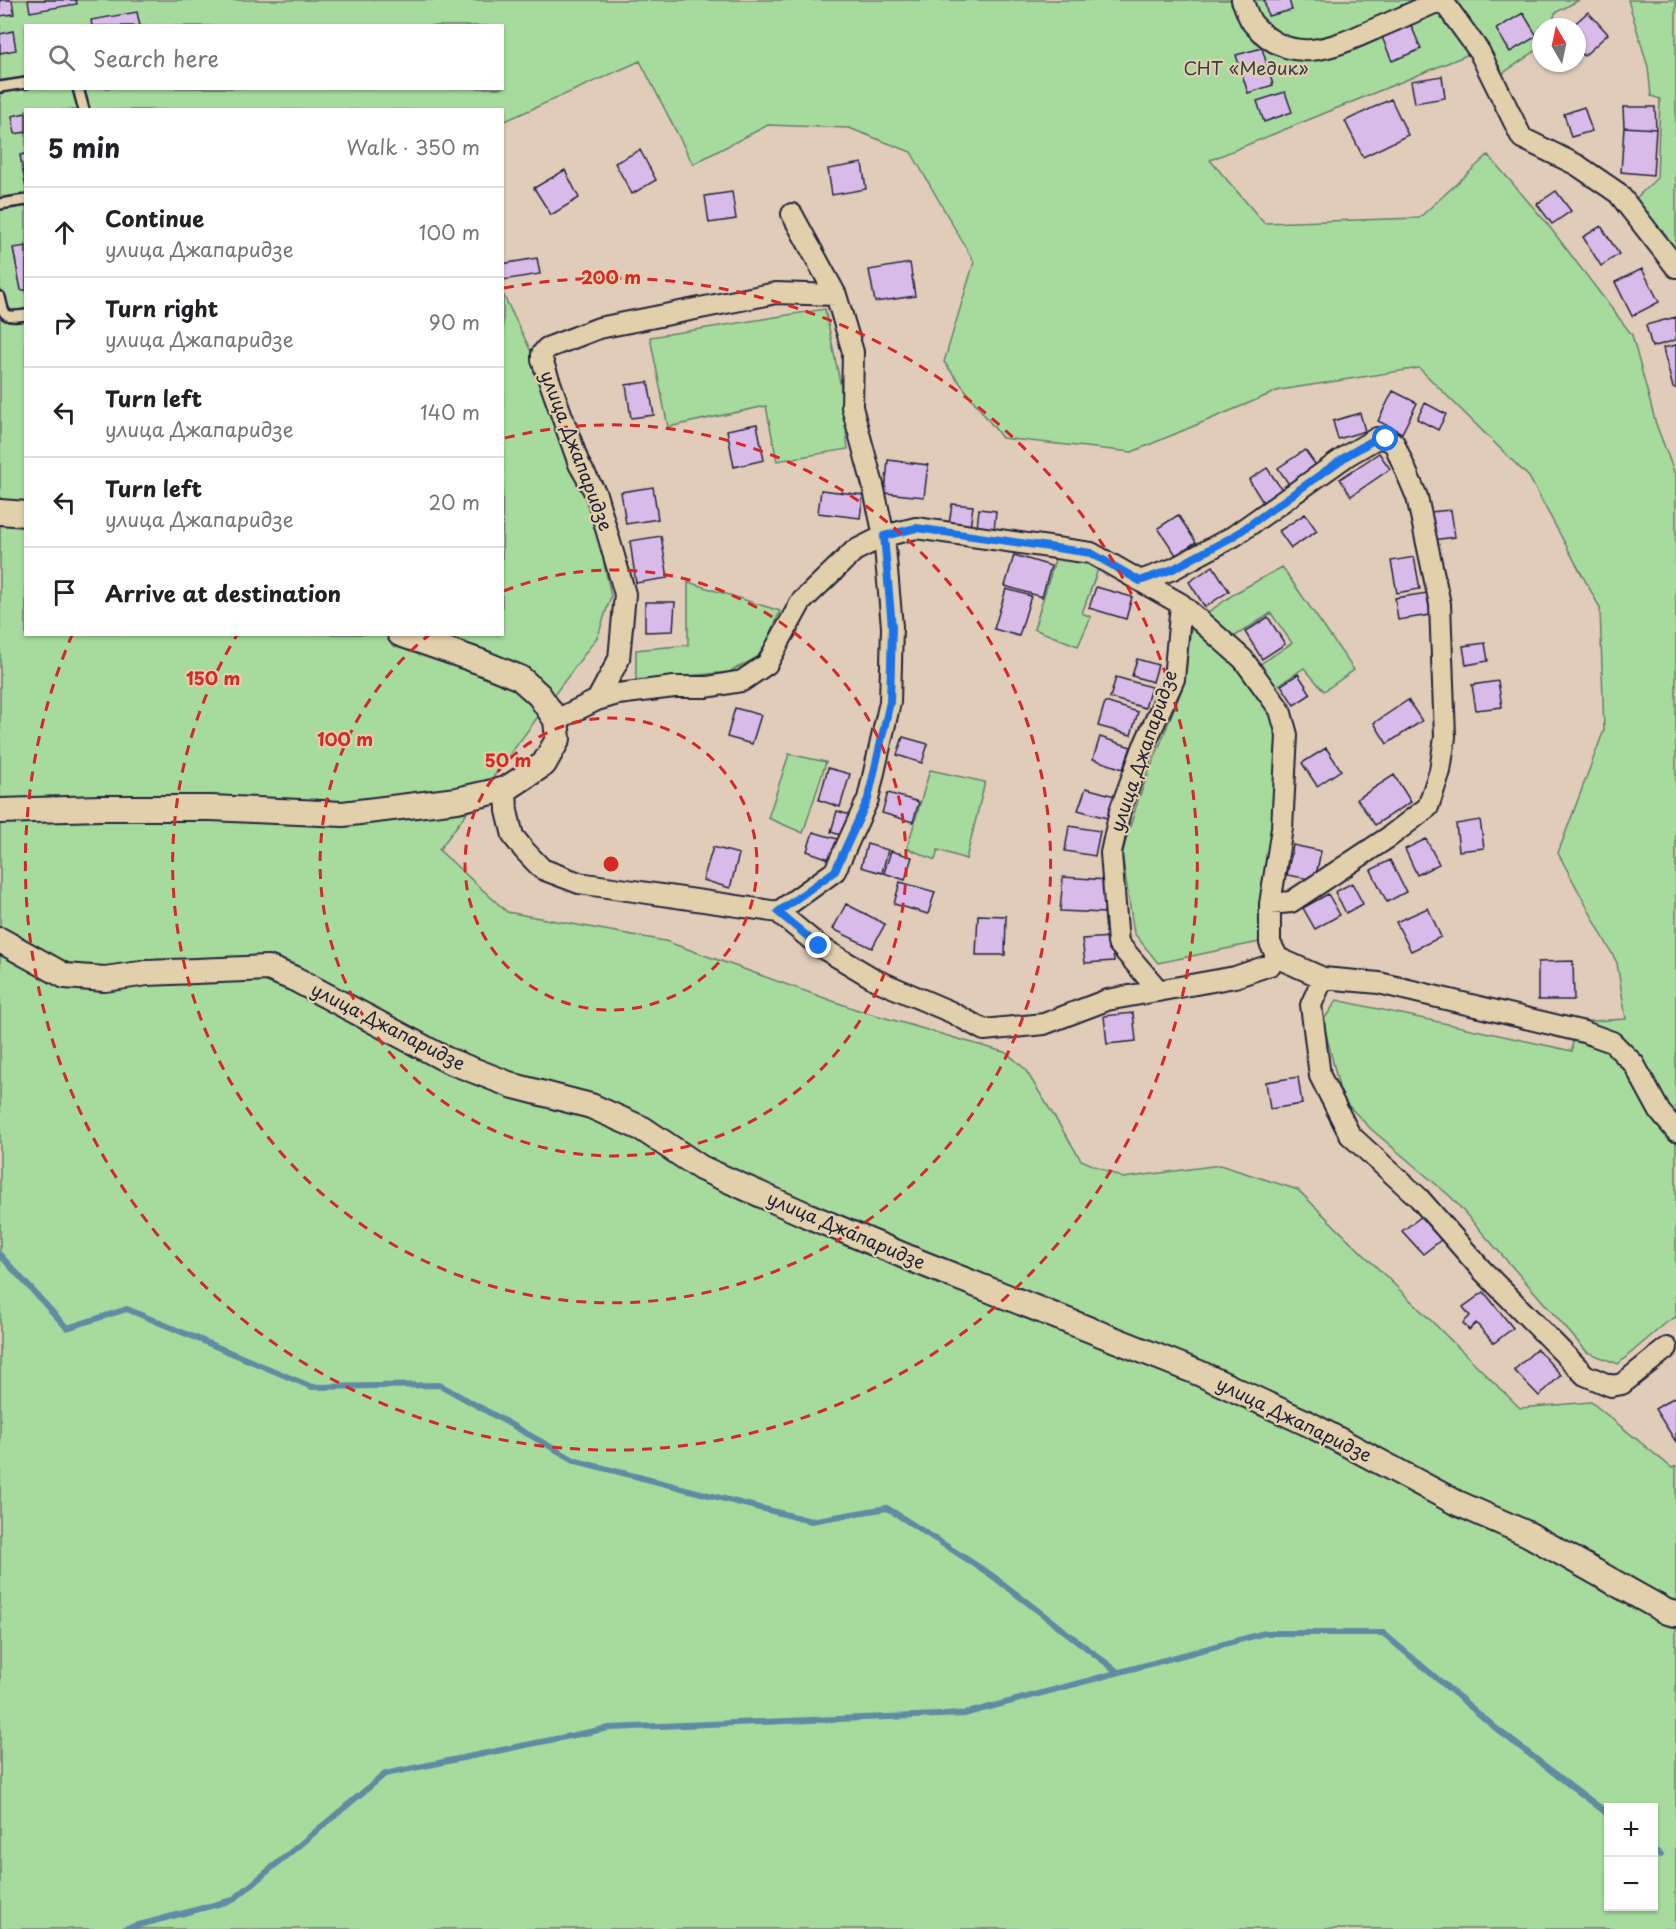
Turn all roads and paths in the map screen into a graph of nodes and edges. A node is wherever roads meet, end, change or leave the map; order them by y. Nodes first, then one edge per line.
1 (1242, 0) edge
2 (1442, 0) edge
3 (24, 83) edge
4 (0, 87) edge
5 (79, 90) edge
6 (83, 108) edge
7 (24, 200) edge
8 (0, 204) edge
9 (792, 214) dead end
10 (1676, 267) edge
11 (836, 295) junction
12 (0, 297) edge
13 (24, 315) edge
14 (0, 512) edge
15 (24, 514) edge
16 (884, 536) junction
17 (1140, 581) junction
18 (1181, 604) junction
19 (406, 636) edge
20 (597, 700) junction
21 (556, 720) junction
22 (506, 789) junction
23 (0, 811) edge
24 (1270, 904) junction
25 (778, 912) junction
26 (0, 940) edge
27 (1278, 958) junction
28 (1323, 978) junction
29 (1159, 991) junction
30 (1676, 1131) edge
31 (1667, 1348) dead end
32 (1676, 1614) edge

1 - 2 street
2 - 10 street
3 - 4 lane
5 - 6 lane
7 - 8 lane
9 - 11 street
11 - 16 street
11 - 20 street, улица Джапаридзе
12 - 13 lane
14 - 15 street
16 - 17 street
16 - 20 street
16 - 25 street
17 - 18 street
17 - 24 street
18 - 24 street
18 - 29 street, улица Джапаридзе
19 - 21 street
20 - 21 street
21 - 22 street
22 - 23 street
22 - 25 street
24 - 27 street
25 - 29 street
26 - 32 street, улица Джапаридзе
27 - 28 street
27 - 29 street
28 - 30 street
28 - 31 street

